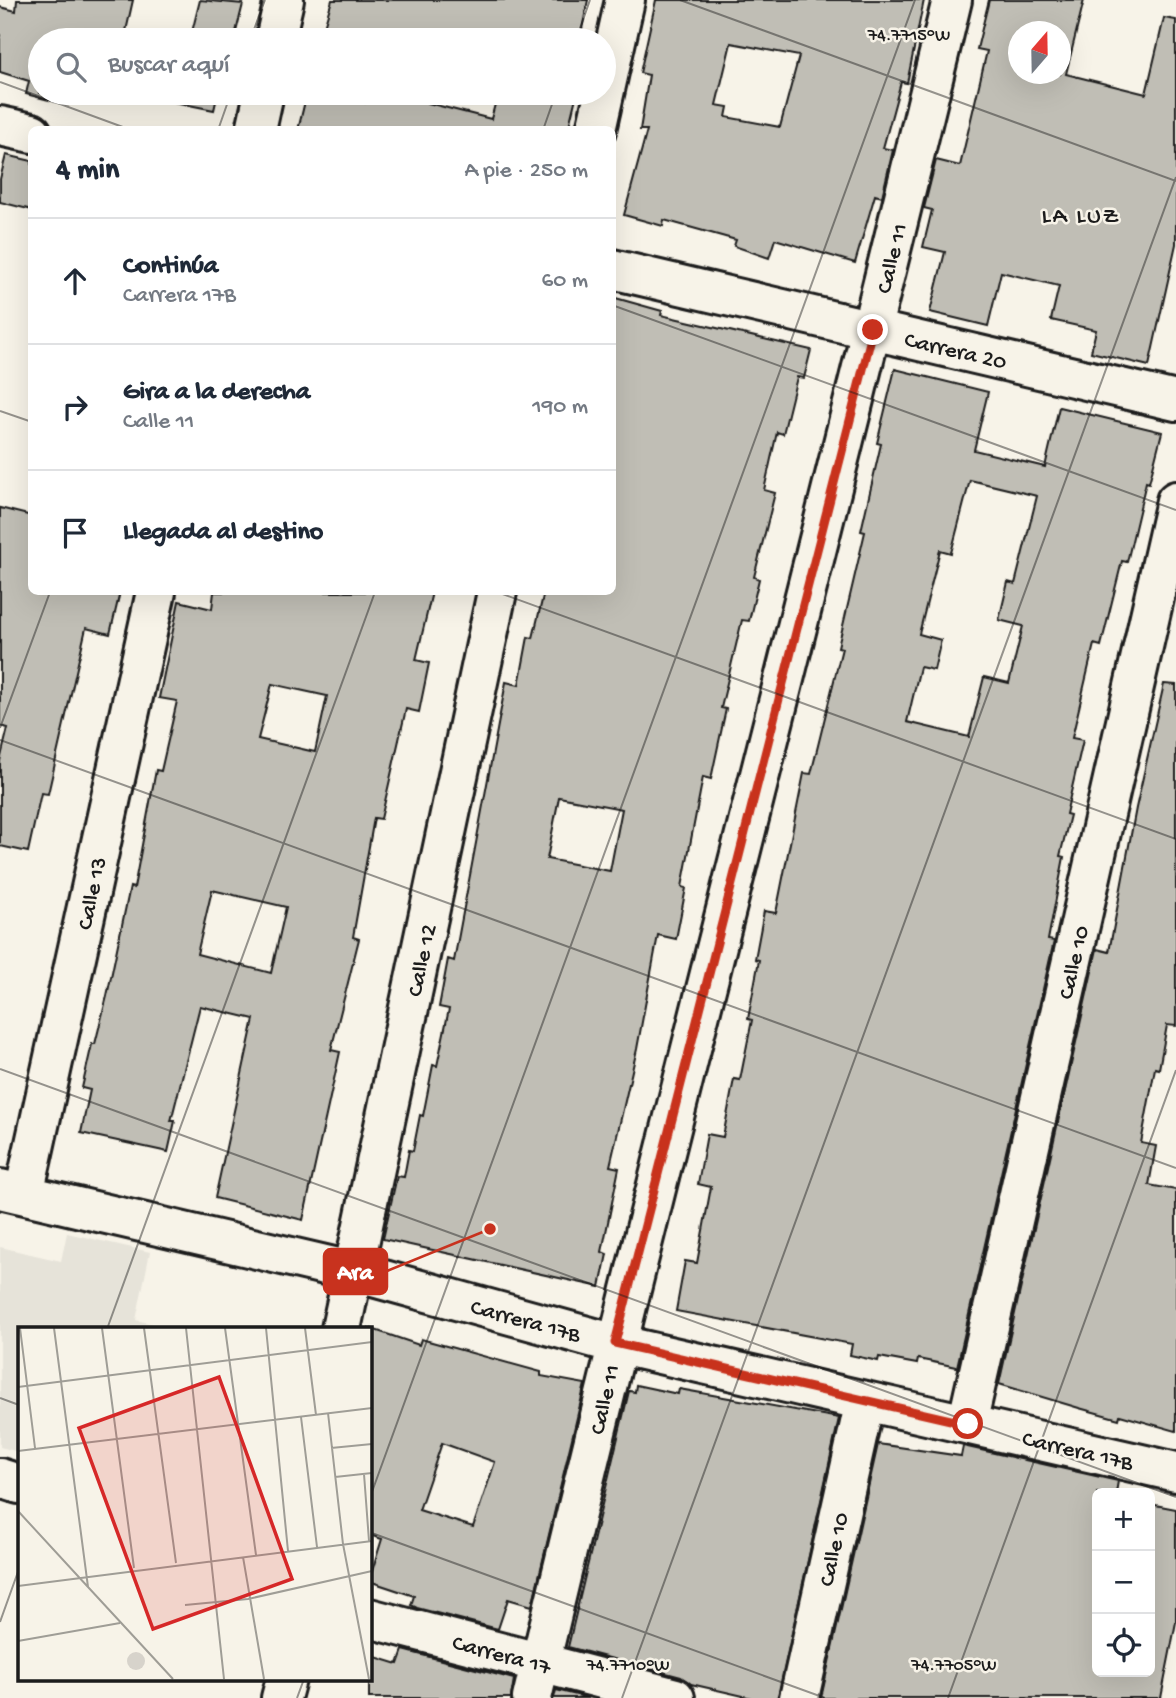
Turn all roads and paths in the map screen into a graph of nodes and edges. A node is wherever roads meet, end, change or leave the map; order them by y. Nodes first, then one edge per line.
1 (284, 0) edge
2 (625, 0) edge
3 (952, 0) edge
4 (278, 28) edge
5 (616, 40) edge
6 (261, 105) edge
7 (602, 105) edge
8 (0, 125) edge
9 (257, 126) edge
10 (597, 126) edge
11 (28, 132) edge
12 (616, 270) edge
13 (873, 330) junction
14 (1176, 401) edge
15 (1176, 501) edge
16 (155, 595) edge
17 (496, 595) edge
18 (12, 1191) edge
19 (355, 1272) junction
20 (341, 1327) edge
21 (615, 1343) junction
22 (865, 1401) junction
23 (968, 1424) junction
24 (1176, 1472) edge
25 (0, 1478) edge
26 (18, 1484) edge
27 (371, 1619) edge
28 (286, 1680) edge
29 (536, 1680) edge
30 (281, 1698) edge
31 (676, 1698) edge
32 (799, 1698) edge

1 - 4 street
2 - 5 street
3 - 13 street, Calle 11
6 - 9 street
7 - 10 street
8 - 11 street
12 - 13 street, Carrera 20
13 - 14 street, Carrera 20
13 - 21 street, Calle 11
15 - 23 street, Calle 10
16 - 18 street, Calle 13
17 - 19 street, Calle 12
18 - 19 street, Carrera 17B
19 - 20 street, Calle 12
19 - 21 street, Carrera 17B
21 - 22 street, Carrera 17B
21 - 29 street, Calle 11
22 - 23 street, Carrera 17B
22 - 32 street, Calle 10
23 - 24 street, Carrera 17B
25 - 26 street
27 - 29 street, Carrera 17
28 - 30 street
29 - 31 street, Carrera 17

